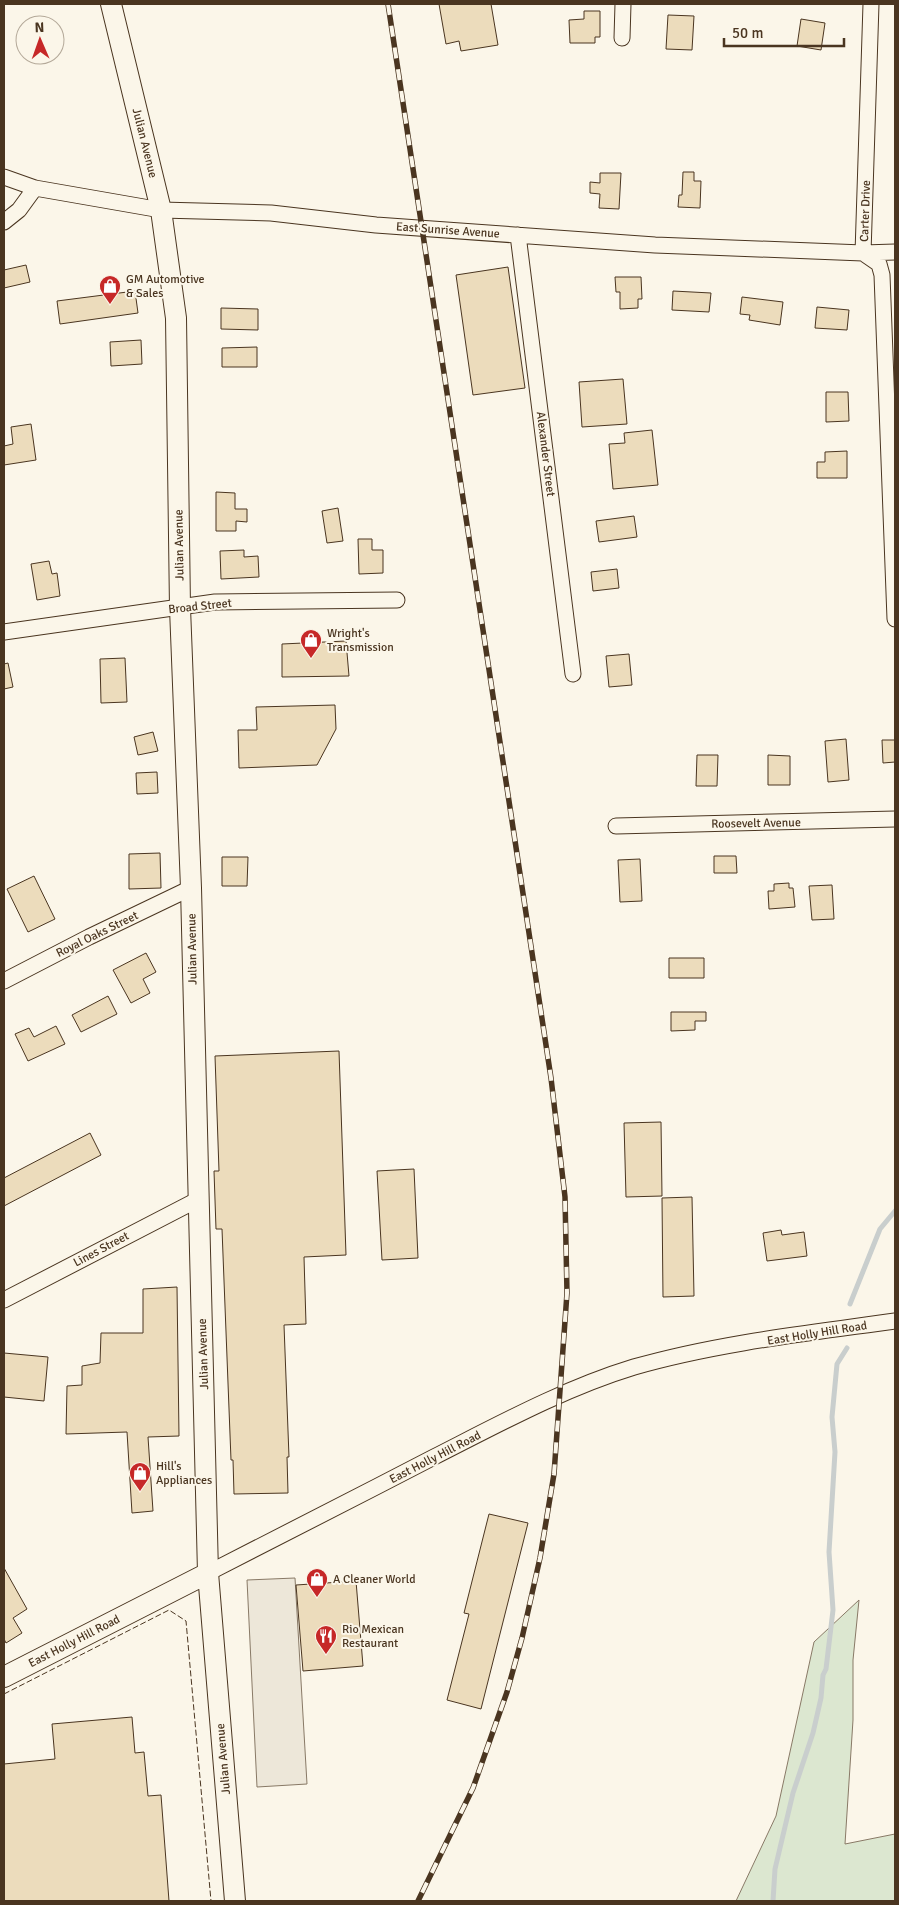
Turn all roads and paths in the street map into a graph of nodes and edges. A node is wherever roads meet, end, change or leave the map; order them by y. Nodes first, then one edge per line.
1 (110, 4) edge
2 (623, 4) edge
3 (871, 4) edge
4 (622, 38) dead end
5 (4, 178) edge
6 (35, 188) junction
7 (162, 210) junction
8 (4, 222) edge
9 (518, 235) junction
10 (895, 252) edge
11 (863, 253) junction
12 (397, 600) dead end
13 (180, 608) junction
14 (895, 619) edge
15 (4, 632) edge
16 (573, 674) dead end
17 (895, 819) edge
18 (616, 826) dead end
19 (191, 888) junction
20 (4, 980) edge
21 (199, 1198) junction
22 (4, 1300) edge
23 (895, 1321) edge
24 (208, 1573) junction
25 (4, 1677) edge
26 (235, 1901) edge

1 - 7 street, Julian Avenue
2 - 4 street
3 - 11 street, Carter Drive
5 - 6 street, East Sunrise Avenue
6 - 7 street, East Sunrise Avenue
6 - 8 street
7 - 9 street, East Sunrise Avenue
7 - 13 street, Julian Avenue
9 - 11 street, East Sunrise Avenue
9 - 16 street, Alexander Street
10 - 11 street, East Sunrise Avenue
11 - 14 street, Carter Drive
12 - 13 street, Broad Street
13 - 15 street, Broad Street
13 - 19 street, Julian Avenue
17 - 18 street, Roosevelt Avenue
19 - 20 street, Royal Oaks Street
19 - 21 street, Julian Avenue
21 - 22 street, Lines Street
21 - 24 street, Julian Avenue
23 - 24 street, East Holly Hill Road
24 - 25 street, East Holly Hill Road
24 - 26 street, Julian Avenue

